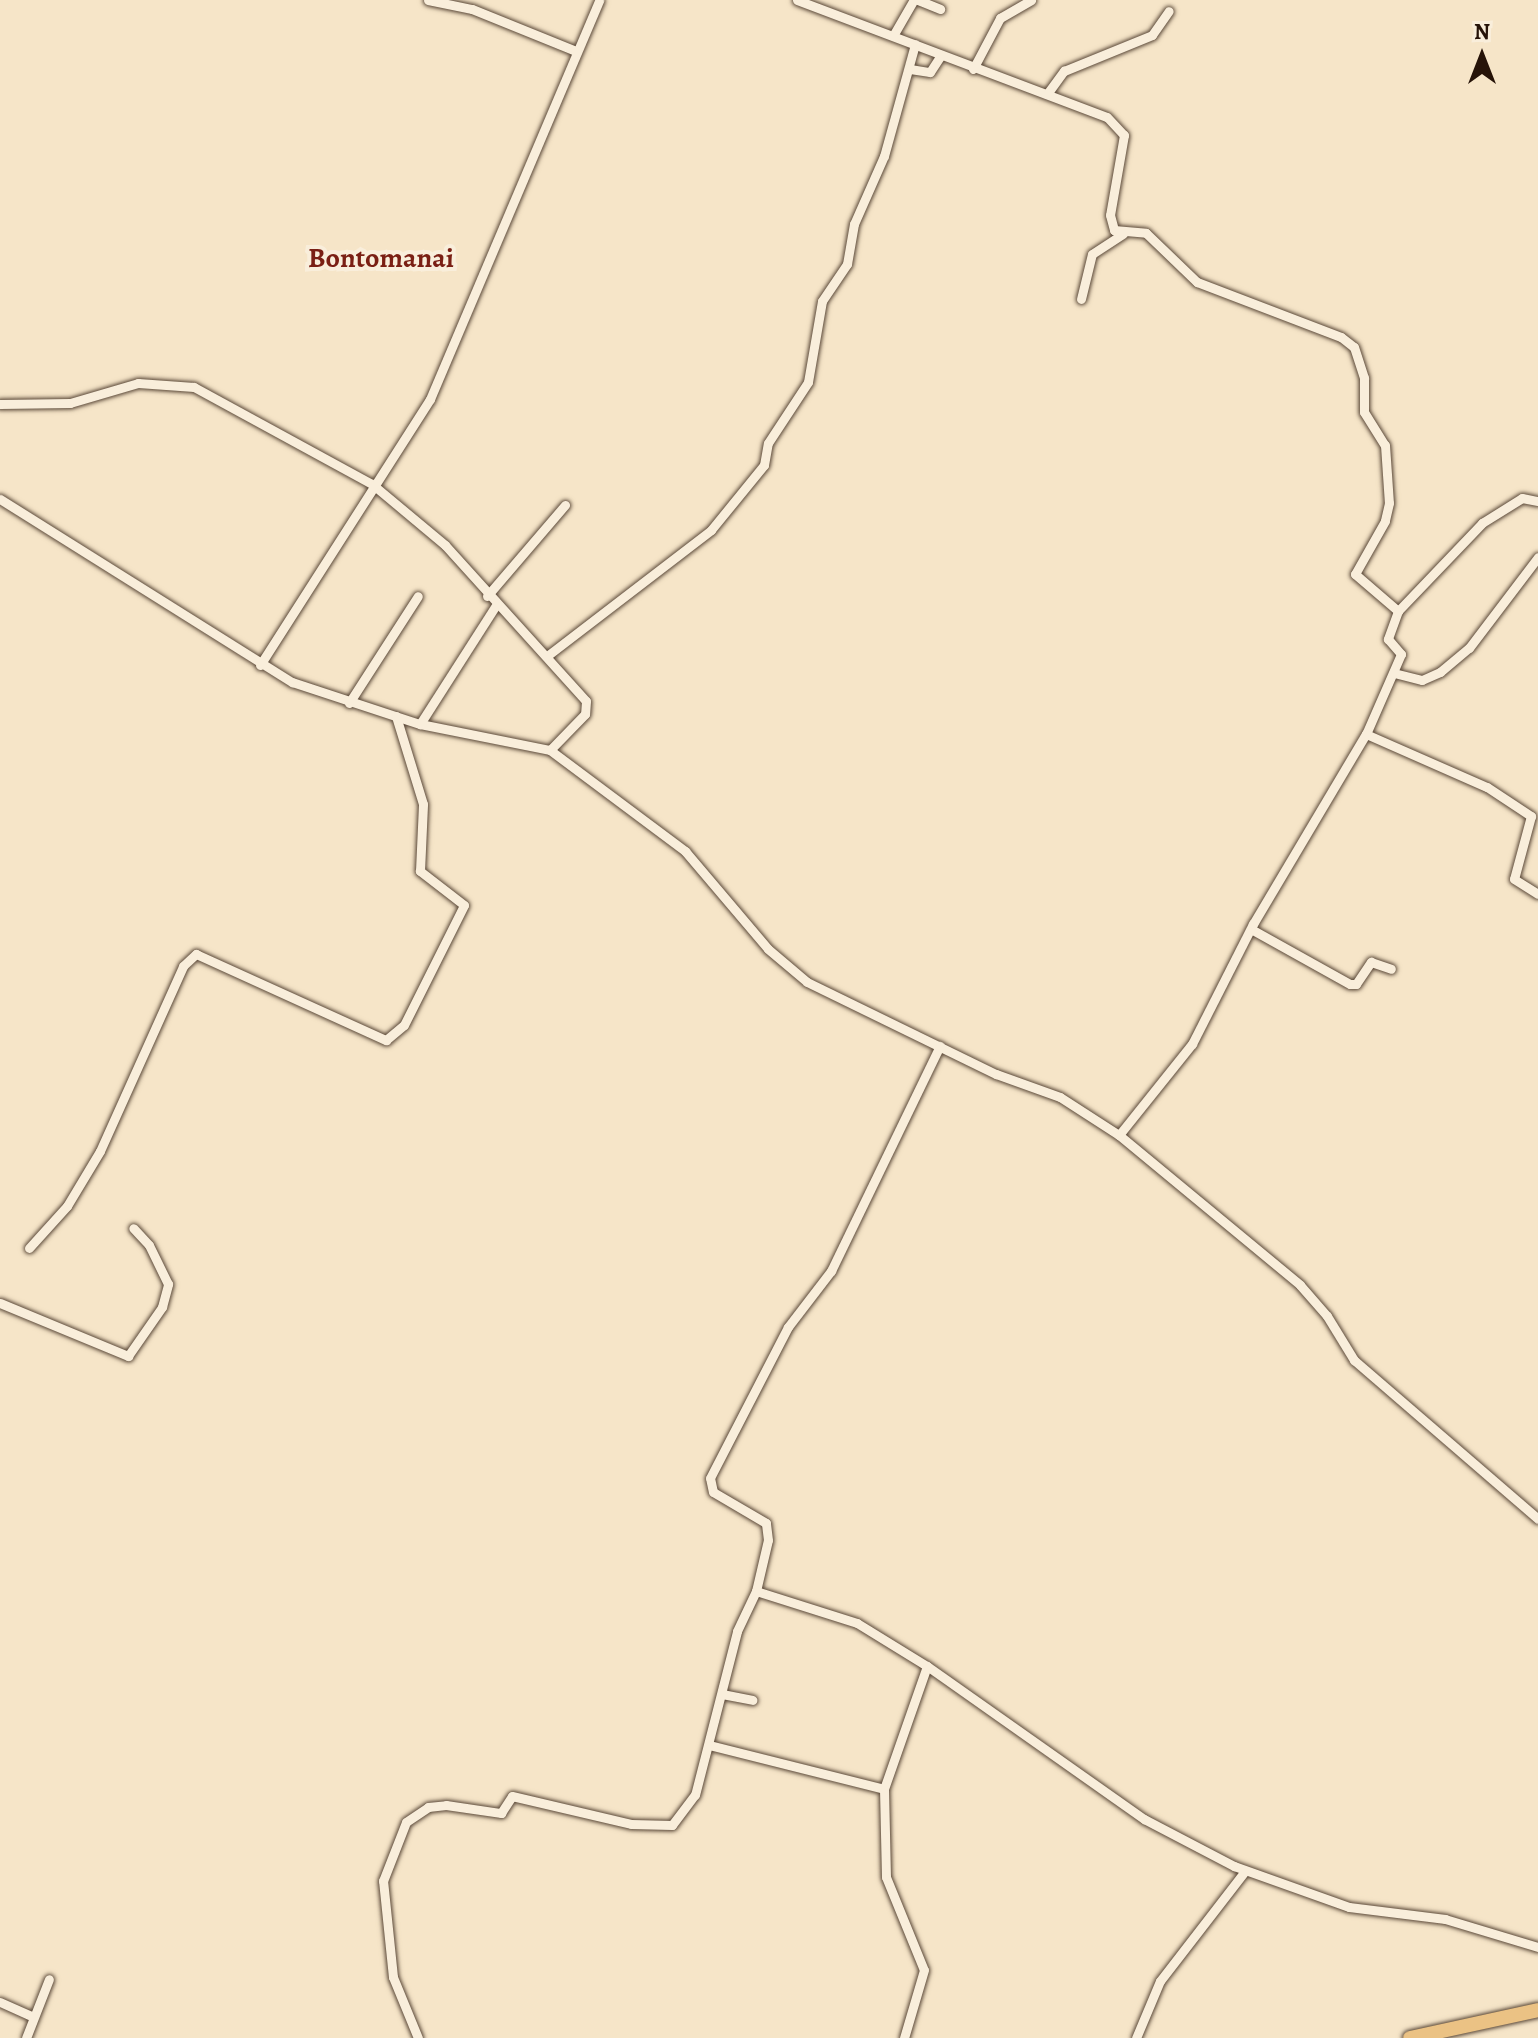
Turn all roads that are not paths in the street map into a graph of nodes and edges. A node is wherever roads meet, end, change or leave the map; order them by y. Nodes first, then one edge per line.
1 (428, 0) edge
2 (599, 0) edge
3 (797, 0) edge
4 (916, 0) edge
5 (1031, 0) edge
6 (940, 9) dead end
7 (1169, 11) dead end
8 (894, 34) junction
9 (915, 44) junction
10 (576, 51) junction
11 (941, 55) junction
12 (910, 69) junction
13 (973, 69) junction
14 (1047, 94) junction
15 (1123, 234) junction
16 (1081, 299) dead end
17 (0, 404) edge
18 (372, 484) junction
19 (0, 499) edge
20 (1538, 501) edge
21 (565, 505) dead end
22 (1538, 557) edge
23 (418, 596) dead end
24 (487, 596) junction
25 (496, 605) junction
26 (1398, 611) junction
27 (547, 656) junction
28 (260, 665) junction
29 (1394, 673) junction
30 (349, 703) junction
31 (396, 716) junction
32 (420, 724) junction
33 (1366, 734) junction
34 (550, 750) junction
35 (1538, 894) edge
36 (1251, 929) junction
37 (1391, 969) dead end
38 (940, 1046) junction
39 (1119, 1135) junction
40 (133, 1228) dead end
41 (29, 1248) dead end
42 (0, 1303) edge
43 (1538, 1519) edge
44 (756, 1591) junction
45 (927, 1666) junction
46 (722, 1694) junction
47 (752, 1700) dead end
48 (709, 1745) junction
49 (884, 1789) junction
50 (1245, 1871) junction
51 (1538, 1947) edge
52 (49, 1979) dead end
53 (0, 2002) edge
54 (1538, 2010) edge
55 (31, 2016) junction
56 (1460, 2031) edge
57 (26, 2038) edge
58 (418, 2038) edge
59 (904, 2038) edge
60 (1136, 2038) edge
61 (1410, 2038) edge

1 - 10 street
2 - 10 street
3 - 8 street
4 - 6 street
4 - 8 street
5 - 13 street
7 - 14 street
8 - 9 street
9 - 11 street
9 - 12 street
10 - 18 street
11 - 12 street
11 - 13 street
12 - 27 street
13 - 14 street
14 - 15 street
15 - 16 street
15 - 26 street
17 - 18 street
18 - 24 street
18 - 28 street
19 - 28 street
20 - 26 street
21 - 24 street
22 - 29 street
23 - 30 street
24 - 25 street
25 - 27 street
25 - 32 street
26 - 29 street
27 - 34 street
28 - 30 street
29 - 33 street
30 - 31 street
31 - 32 street
31 - 41 street
32 - 34 street
33 - 35 street
33 - 36 street
34 - 38 street
36 - 37 street
36 - 39 street
38 - 39 street
38 - 44 street
39 - 43 street
40 - 42 street
44 - 45 street
44 - 46 street
45 - 49 street
45 - 50 street
46 - 47 street
46 - 48 street
48 - 49 street
48 - 58 street
49 - 59 street
50 - 51 street
50 - 60 street
52 - 55 street
53 - 55 street
54 - 56 main road
55 - 57 street
56 - 61 main road

